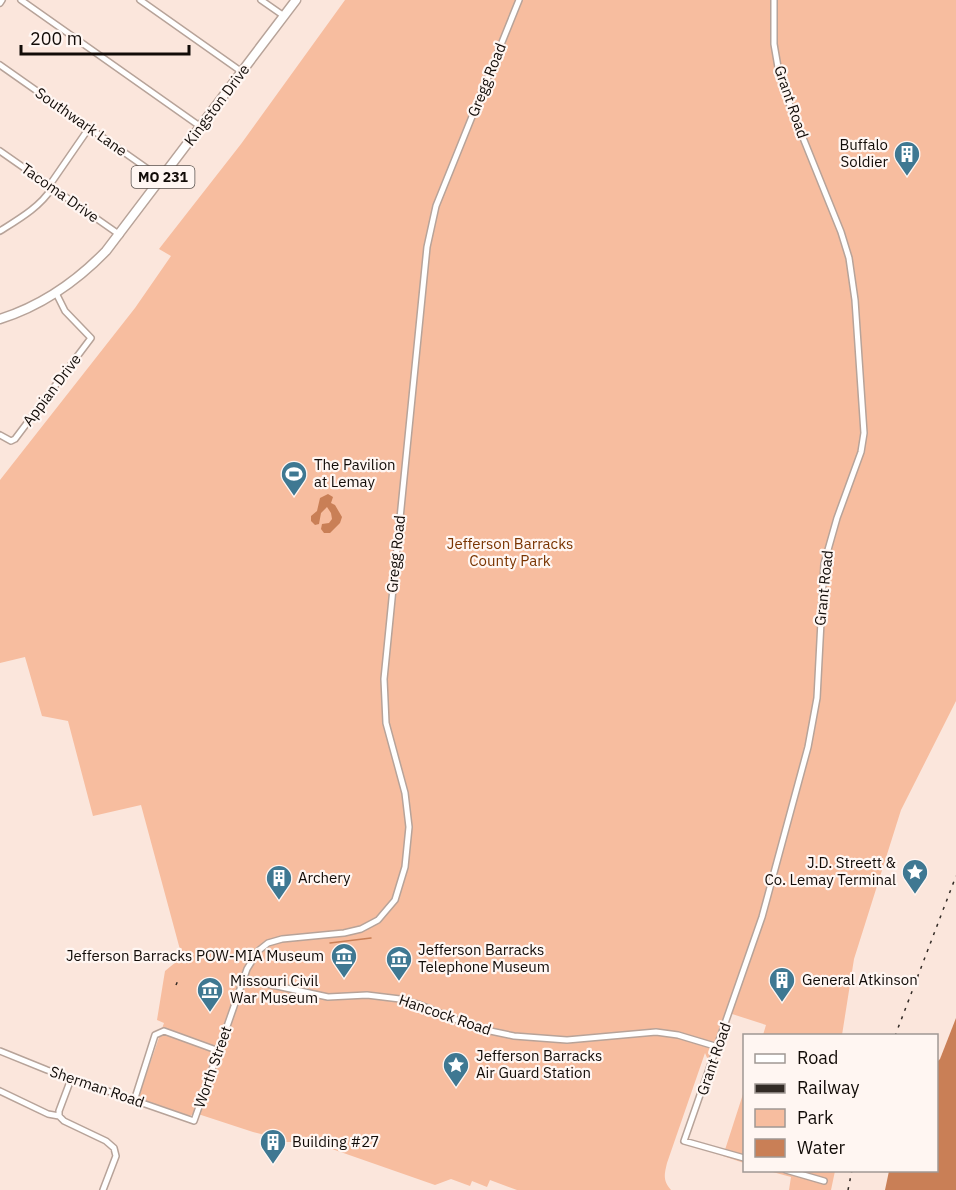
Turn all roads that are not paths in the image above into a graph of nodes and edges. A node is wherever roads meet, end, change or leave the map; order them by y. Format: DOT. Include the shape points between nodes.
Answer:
graph roads {
  1 [pos="21,0"];
  2 [pos="140,0"];
  3 [pos="261,0"];
  4 [pos="296,0"];
  5 [pos="519,0"];
  6 [pos="774,0"];
  7 [pos="284,16"];
  8 [pos="0,65"];
  9 [pos="242,72"];
  10 [pos="201,127"];
  11 [pos="89,128"];
  12 [pos="0,151"];
  13 [pos="162,179"];
  14 [pos="50,187"];
  15 [pos="0,231"];
  16 [pos="120,235"];
  17 [pos="56,293"];
  18 [pos="0,319"];
  19 [pos="0,435"];
  20 [pos="244,979"];
  21 [pos="718,1047"];
  22 [pos="0,1051"];
  23 [pos="219,1052"];
  24 [pos="71,1079"];
  25 [pos="0,1091"];
  26 [pos="134,1101"];
  27 [pos="59,1116"];
  28 [pos="194,1121"];
  29 [pos="743,1158"];
  30 [pos="793,1172"];
  31 [pos="824,1181"];
  32 [pos="103,1190"];
  1 -- 10 [label="street"];
  2 -- 9 [label="street"];
  3 -- 7 [label="street"];
  4 -- 7 [label="main road, Kingston Drive / MO 231"];
  5 -- 20 [label="street, Gregg Road" via="436,206 427,248 384,679 386,723 408,812 408,851 401,882 390,907 372,924 344,933 268,943 254,957"];
  6 -- 21 [label="street, Grant Road" via="778,73 849,258 864,441 826,553 817,698 808,747 771,888"];
  7 -- 9 [label="main road, Kingston Drive / MO 231"];
  8 -- 11 [label="street, Southwark Lane"];
  9 -- 10 [label="main road, Kingston Drive / MO 231"];
  10 -- 13 [label="main road, Kingston Drive / MO 231"];
  11 -- 13 [label="street, Southwark Lane"];
  11 -- 14 [label="street"];
  12 -- 14 [label="street, Tacoma Drive"];
  13 -- 16 [label="main road, Kingston Drive / MO 231"];
  14 -- 15 [label="street" via="48,195 28,213"];
  14 -- 16 [label="street, Tacoma Drive"];
  16 -- 17 [label="main road, Kingston Drive / MO 231" via="92,265"];
  17 -- 18 [label="main road, Kingston Drive / MO 231"];
  17 -- 19 [label="street, Appian Drive" via="65,312 91,338 15,439"];
  20 -- 21 [label="street, Hancock Road" via="328,997 391,997 464,1024 514,1036 567,1040 656,1032"];
  20 -- 23 [label="street, Worth Street"];
  21 -- 29 [label="street, Grant Road" via="684,1141"];
  22 -- 24 [label="street, Sherman Road"];
  23 -- 26 [label="street" via="164,1031 155,1035"];
  23 -- 28 [label="street, Worth Street"];
  24 -- 26 [label="street, Sherman Road"];
  24 -- 27 [label="street"];
  25 -- 27 [label="street"];
  26 -- 28 [label="street, Sherman Road"];
  27 -- 32 [label="street" via="114,1148 116,1156"];
  30 -- 31 [label="street"];
}
